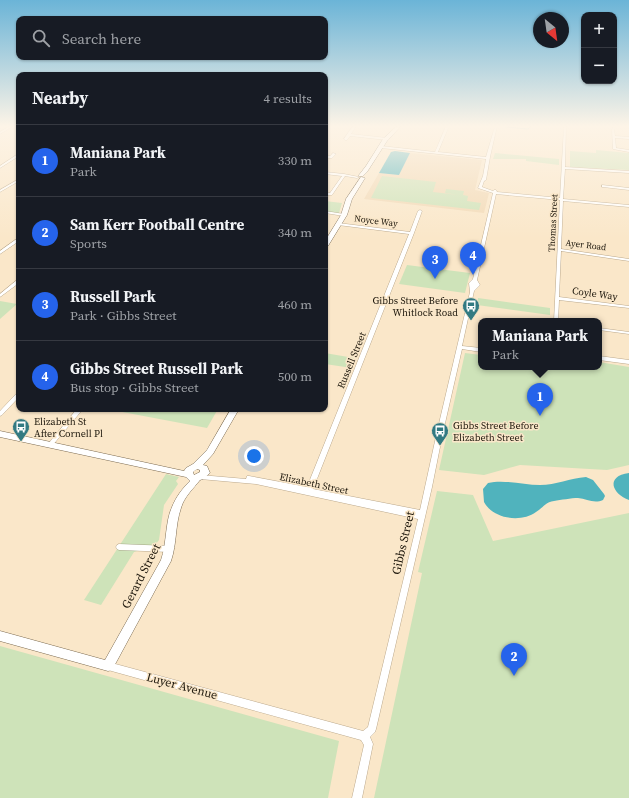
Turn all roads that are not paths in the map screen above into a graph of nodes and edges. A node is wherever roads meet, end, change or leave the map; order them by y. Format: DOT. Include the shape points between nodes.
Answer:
graph roads {
  1 [pos="370,163"];
  2 [pos="487,163"];
  3 [pos="564,163"];
  4 [pos="564,168"];
  5 [pos="629,172"];
  6 [pos="328,173"];
  7 [pos="344,175"];
  8 [pos="361,177"];
  9 [pos="16,182"];
  10 [pos="603,186"];
  11 [pos="629,189"];
  12 [pos="0,191"];
  13 [pos="494,192"];
  14 [pos="328,194"];
  15 [pos="562,198"];
  16 [pos="629,206"];
  17 [pos="420,211"];
  18 [pos="328,212"];
  19 [pos="344,215"];
  20 [pos="338,224"];
  21 [pos="412,233"];
  22 [pos="16,241"];
  23 [pos="328,241"];
  24 [pos="560,250"];
  25 [pos="0,253"];
  26 [pos="629,258"];
  27 [pos="16,283"];
  28 [pos="0,296"];
  29 [pos="558,298"];
  30 [pos="629,307"];
  31 [pos="556,318"];
  32 [pos="602,329"];
  33 [pos="629,333"];
  34 [pos="460,346"];
  35 [pos="478,349"];
  36 [pos="602,360"];
  37 [pos="629,364"];
  38 [pos="16,397"];
  39 [pos="78,412"];
  40 [pos="233,412"];
  41 [pos="0,414"];
  42 [pos="0,434"];
  43 [pos="50,445"];
  44 [pos="196,473"];
  45 [pos="309,491"];
  46 [pos="422,515"];
  47 [pos="119,547"];
  48 [pos="170,549"];
  49 [pos="0,636"];
  50 [pos="108,666"];
  51 [pos="364,736"];
  52 [pos="357,798"];
  1 -- 8 [label="street"];
  2 -- 13 [label="street" via="480,188"];
  3 -- 4 [label="street, Thomas Street"];
  4 -- 5 [label="street"];
  4 -- 15 [label="street, Thomas Street"];
  6 -- 7 [label="street"];
  7 -- 8 [label="street"];
  7 -- 14 [label="street" via="331,194"];
  8 -- 19 [label="street"];
  9 -- 12 [label="street"];
  10 -- 11 [label="street"];
  13 -- 15 [label="street"];
  13 -- 34 [label="street, Gibbs Street" via="475,280 478,285 473,290"];
  15 -- 16 [label="street"];
  15 -- 24 [label="street, Thomas Street"];
  17 -- 21 [label="street, Russell Street"];
  18 -- 19 [label="street"];
  19 -- 20 [label="street"];
  20 -- 21 [label="street, Noyce Way"];
  20 -- 23 [label="street"];
  21 -- 45 [label="street, Russell Street"];
  22 -- 25 [label="street"];
  24 -- 26 [label="street, Ayer Road"];
  24 -- 29 [label="street, Thomas Street"];
  27 -- 28 [label="street"];
  29 -- 30 [label="street, Coyle Way"];
  29 -- 31 [label="street, Thomas Street"];
  32 -- 33 [label="street"];
  34 -- 35 [label="street"];
  34 -- 46 [label="street, Gibbs Street"];
  36 -- 37 [label="street"];
  38 -- 41 [label="street"];
  39 -- 43 [label="street"];
  40 -- 44 [label="street, Gerard Street"];
  42 -- 43 [label="street, Elizabeth Street"];
  43 -- 44 [label="street, Elizabeth Street" via="171,471"];
  44 -- 45 [label="street, Elizabeth Street" via="257,479"];
  44 -- 48 [label="street, Gerard Street" via="179,501"];
  45 -- 46 [label="street, Elizabeth Street"];
  46 -- 51 [label="street, Gibbs Street" via="372,729"];
  47 -- 48 [label="street"];
  48 -- 50 [label="street, Gerard Street" via="166,561"];
  49 -- 50 [label="street, Luyer Avenue"];
  50 -- 51 [label="street, Luyer Avenue"];
  51 -- 52 [label="street" via="369,744"];
}
